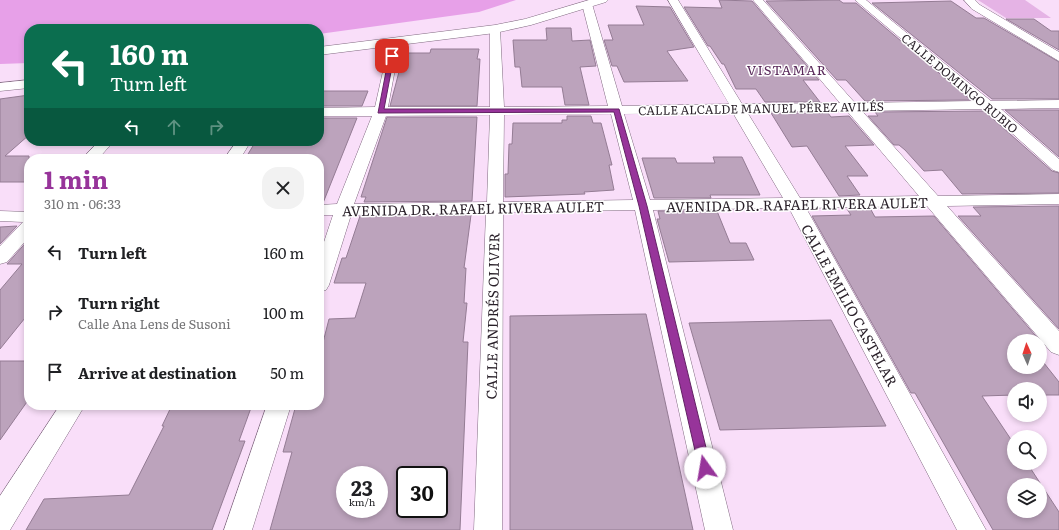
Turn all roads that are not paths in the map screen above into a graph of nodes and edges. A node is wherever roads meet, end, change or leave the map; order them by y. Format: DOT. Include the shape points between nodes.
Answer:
graph roads {
  1 [pos="673,0"];
  2 [pos="758,0"];
  3 [pos="860,0"];
  4 [pos="969,0"];
  5 [pos="594,2"];
  6 [pos="495,30"];
  7 [pos="394,42"];
  8 [pos="324,49"];
  9 [pos="1059,57"];
  10 [pos="24,85"];
  11 [pos="0,87"];
  12 [pos="1059,104"];
  13 [pos="988,105"];
  14 [pos="738,107"];
  15 [pos="852,107"];
  16 [pos="497,110"];
  17 [pos="617,110"];
  18 [pos="381,111"];
  19 [pos="324,112"];
  20 [pos="102,146"];
  21 [pos="95,154"];
  22 [pos="1059,167"];
  23 [pos="1059,199"];
  24 [pos="932,201"];
  25 [pos="795,204"];
  26 [pos="643,206"];
  27 [pos="495,208"];
  28 [pos="324,210"];
  29 [pos="344,210"];
  30 [pos="0,216"];
  31 [pos="24,216"];
  32 [pos="24,232"];
  33 [pos="0,258"];
  34 [pos="324,270"];
  35 [pos="1059,346"];
  36 [pos="70,410"];
  37 [pos="277,410"];
  38 [pos="0,521"];
  39 [pos="238,530"];
  40 [pos="488,530"];
  41 [pos="720,530"];
  42 [pos="972,530"];
  1 -- 14 [label="street, CALLE EMILIO CASTELAR"];
  2 -- 15 [label="street"];
  3 -- 13 [label="street, CALLE DOMINGO RUBIO"];
  4 -- 9 [label="street" via="976,7"];
  5 -- 6 [label="street"];
  5 -- 17 [label="street"];
  6 -- 7 [label="street"];
  6 -- 16 [label="street, CALLE ANDRÉS OLIVER"];
  7 -- 8 [label="street"];
  7 -- 18 [label="street"];
  10 -- 11 [label="street"];
  12 -- 13 [label="street, CALLE ALCALDE MANUEL PÉREZ AVILÉS"];
  13 -- 15 [label="street, CALLE ALCALDE MANUEL PÉREZ AVILÉS"];
  13 -- 22 [label="street, CALLE DOMINGO RUBIO"];
  14 -- 15 [label="street, CALLE ALCALDE MANUEL PÉREZ AVILÉS"];
  14 -- 17 [label="street, CALLE ALCALDE MANUEL PÉREZ AVILÉS"];
  14 -- 25 [label="street, CALLE EMILIO CASTELAR"];
  15 -- 24 [label="street"];
  16 -- 17 [label="street, CALLE ALCALDE MANUEL PÉREZ AVILÉS"];
  16 -- 18 [label="street, CALLE ALCALDE MANUEL PÉREZ AVILÉS"];
  16 -- 27 [label="street, CALLE ANDRÉS OLIVER"];
  17 -- 26 [label="street"];
  18 -- 19 [label="street, CALLE ALCALDE MANUEL PÉREZ AVILÉS"];
  18 -- 29 [label="street"];
  20 -- 21 [label="street"];
  23 -- 24 [label="street, AVENIDA DR. RAFAEL RIVERA AULET"];
  24 -- 25 [label="street, AVENIDA DR. RAFAEL RIVERA AULET"];
  24 -- 35 [label="street"];
  25 -- 26 [label="street, AVENIDA DR. RAFAEL RIVERA AULET"];
  25 -- 42 [label="street, CALLE EMILIO CASTELAR"];
  26 -- 27 [label="street, AVENIDA DR. RAFAEL RIVERA AULET"];
  26 -- 41 [label="street"];
  27 -- 29 [label="street, AVENIDA DR. RAFAEL RIVERA AULET"];
  27 -- 40 [label="street, CALLE ANDRÉS OLIVER"];
  28 -- 29 [label="street, AVENIDA DR. RAFAEL RIVERA AULET"];
  29 -- 34 [label="street"];
  30 -- 31 [label="street"];
  32 -- 33 [label="street"];
  36 -- 38 [label="street"];
  37 -- 39 [label="street"];
}
